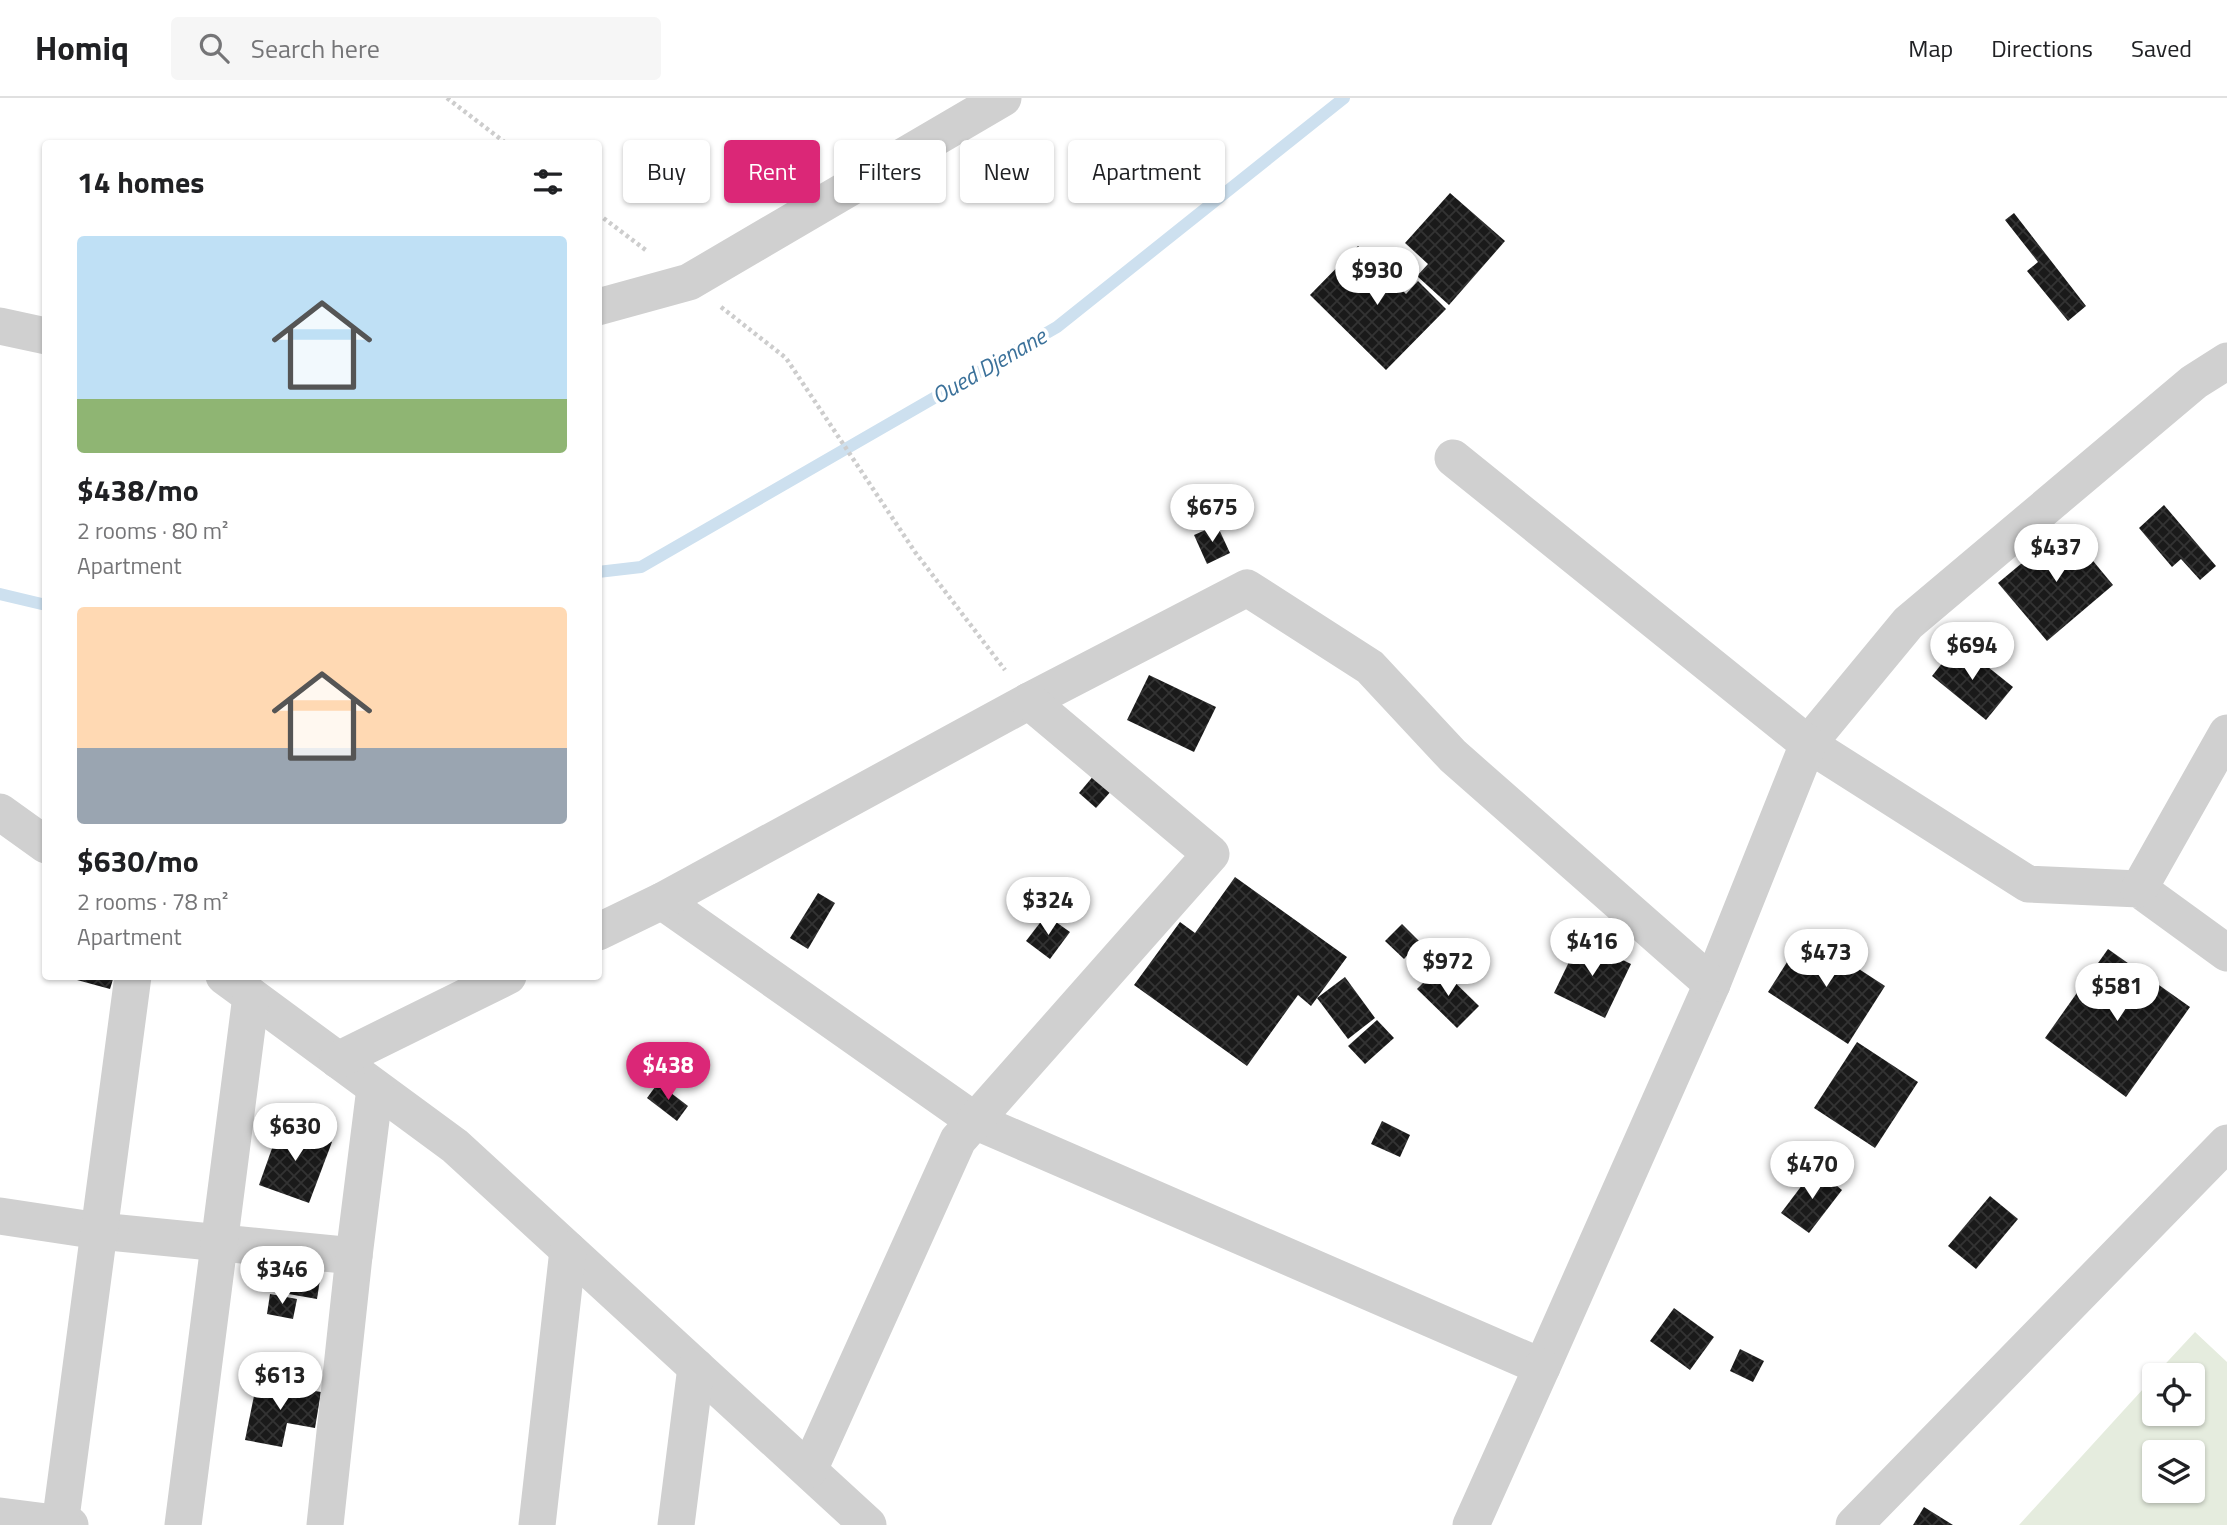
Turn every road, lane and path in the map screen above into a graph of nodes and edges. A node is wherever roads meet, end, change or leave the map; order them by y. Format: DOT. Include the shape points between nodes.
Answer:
graph roads {
  1 [pos="447,98"];
  2 [pos="1003,98"];
  3 [pos="502,140"];
  4 [pos="602,306"];
  5 [pos="0,326"];
  6 [pos="42,335"];
  7 [pos="786,358"];
  8 [pos="2227,360"];
  9 [pos="1453,458"];
  10 [pos="1029,701"];
  11 [pos="2227,733"];
  12 [pos="1808,744"];
  13 [pos="0,812"];
  14 [pos="42,842"];
  15 [pos="2139,889"];
  16 [pos="662,901"];
  17 [pos="602,930"];
  18 [pos="2227,953"];
  19 [pos="132,980"];
  20 [pos="500,980"];
  21 [pos="1712,984"];
  22 [pos="238,986"];
  23 [pos="338,1060"];
  24 [pos="375,1088"];
  25 [pos="975,1121"];
  26 [pos="2227,1143"];
  27 [pos="0,1216"];
  28 [pos="99,1231"];
  29 [pos="218,1242"];
  30 [pos="568,1250"];
  31 [pos="354,1256"];
  32 [pos="696,1367"];
  33 [pos="1542,1367"];
  34 [pos="809,1470"];
  35 [pos="0,1516"];
  36 [pos="64,1525"];
  37 [pos="183,1525"];
  38 [pos="325,1525"];
  39 [pos="537,1525"];
  40 [pos="676,1525"];
  41 [pos="868,1525"];
  42 [pos="1471,1525"];
  43 [pos="1854,1525"];
  1 -- 3 [label="path"];
  2 -- 4 [label="street" via="688,282"];
  5 -- 6 [label="street"];
  7 -- 10 [label="path" via="915,552"];
  8 -- 12 [label="street" via="1908,623"];
  9 -- 12 [label="street"];
  10 -- 16 [label="street"];
  10 -- 21 [label="street" via="1247,588 1370,667 1453,755"];
  10 -- 25 [label="street" via="1211,853"];
  11 -- 15 [label="street"];
  12 -- 15 [label="street" via="2028,884"];
  12 -- 21 [label="street"];
  13 -- 14 [label="street"];
  15 -- 18 [label="street"];
  16 -- 17 [label="street"];
  16 -- 25 [label="street"];
  19 -- 28 [label="street"];
  20 -- 23 [label="street"];
  21 -- 33 [label="street"];
  22 -- 23 [label="street"];
  22 -- 29 [label="street"];
  23 -- 24 [label="street"];
  24 -- 30 [label="street" via="454,1146"];
  24 -- 31 [label="street"];
  25 -- 33 [label="street"];
  25 -- 34 [label="street" via="958,1140"];
  26 -- 43 [label="street"];
  27 -- 28 [label="street"];
  28 -- 29 [label="street"];
  28 -- 36 [label="street"];
  29 -- 31 [label="street"];
  29 -- 37 [label="street"];
  30 -- 32 [label="street"];
  30 -- 39 [label="street"];
  31 -- 38 [label="street"];
  32 -- 34 [label="street"];
  32 -- 40 [label="street"];
  33 -- 42 [label="street"];
  34 -- 41 [label="street"];
  35 -- 36 [label="street"];
}
